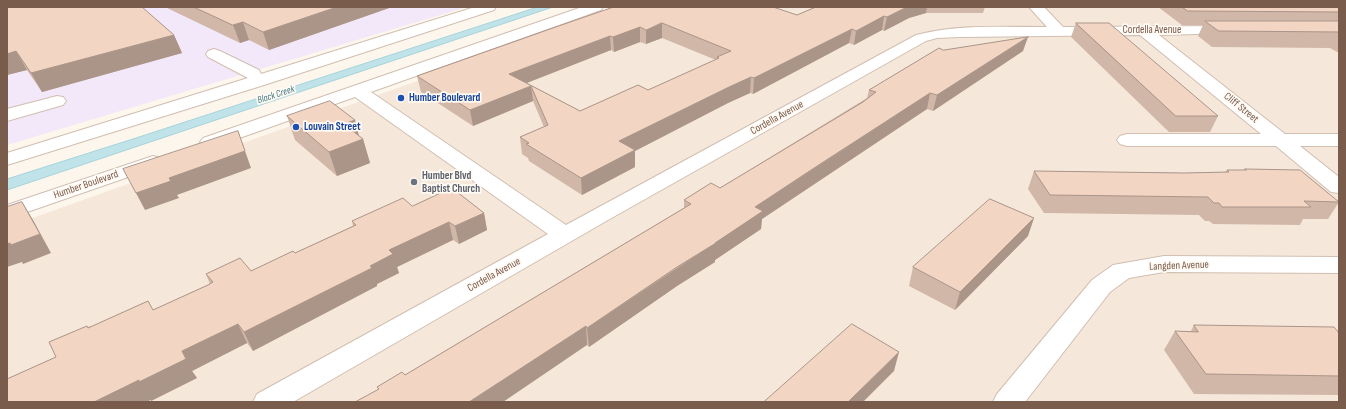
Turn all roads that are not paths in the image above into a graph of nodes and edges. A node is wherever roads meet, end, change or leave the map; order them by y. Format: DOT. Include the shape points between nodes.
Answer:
graph roads {
  1 [pos="447,7"];
  2 [pos="488,7"];
  3 [pos="596,7"];
  4 [pos="1036,7"];
  5 [pos="463,15"];
  6 [pos="1059,30"];
  7 [pos="1143,30"];
  8 [pos="1246,30"];
  9 [pos="214,54"];
  10 [pos="258,81"];
  11 [pos="358,91"];
  12 [pos="57,101"];
  13 [pos="7,115"];
  14 [pos="1127,140"];
  15 [pos="1280,140"];
  16 [pos="1339,140"];
  17 [pos="194,148"];
  18 [pos="172,155"];
  19 [pos="7,159"];
  20 [pos="1339,187"];
  21 [pos="7,212"];
  22 [pos="565,235"];
  23 [pos="1334,270"];
  24 [pos="268,402"];
  25 [pos="1008,402"];
  1 -- 5 [label="street"];
  2 -- 5 [label="street"];
  3 -- 11 [label="street"];
  4 -- 6 [label="street"];
  5 -- 10 [label="street"];
  6 -- 7 [label="street, Cordella Avenue"];
  6 -- 22 [label="street, Cordella Avenue" via="960,32 921,38"];
  7 -- 8 [label="street, Cordella Avenue"];
  7 -- 15 [label="street, Cliff Street"];
  9 -- 10 [label="street" via="253,74"];
  10 -- 19 [label="street"];
  11 -- 17 [label="street"];
  11 -- 22 [label="street"];
  12 -- 13 [label="street"];
  14 -- 15 [label="street"];
  15 -- 16 [label="street"];
  15 -- 20 [label="street, Cliff Street"];
  18 -- 21 [label="street, Humber Boulevard"];
  22 -- 24 [label="street, Cordella Avenue"];
  23 -- 25 [label="street, Langden Avenue" via="1164,264 1122,271 1101,286"];
}
